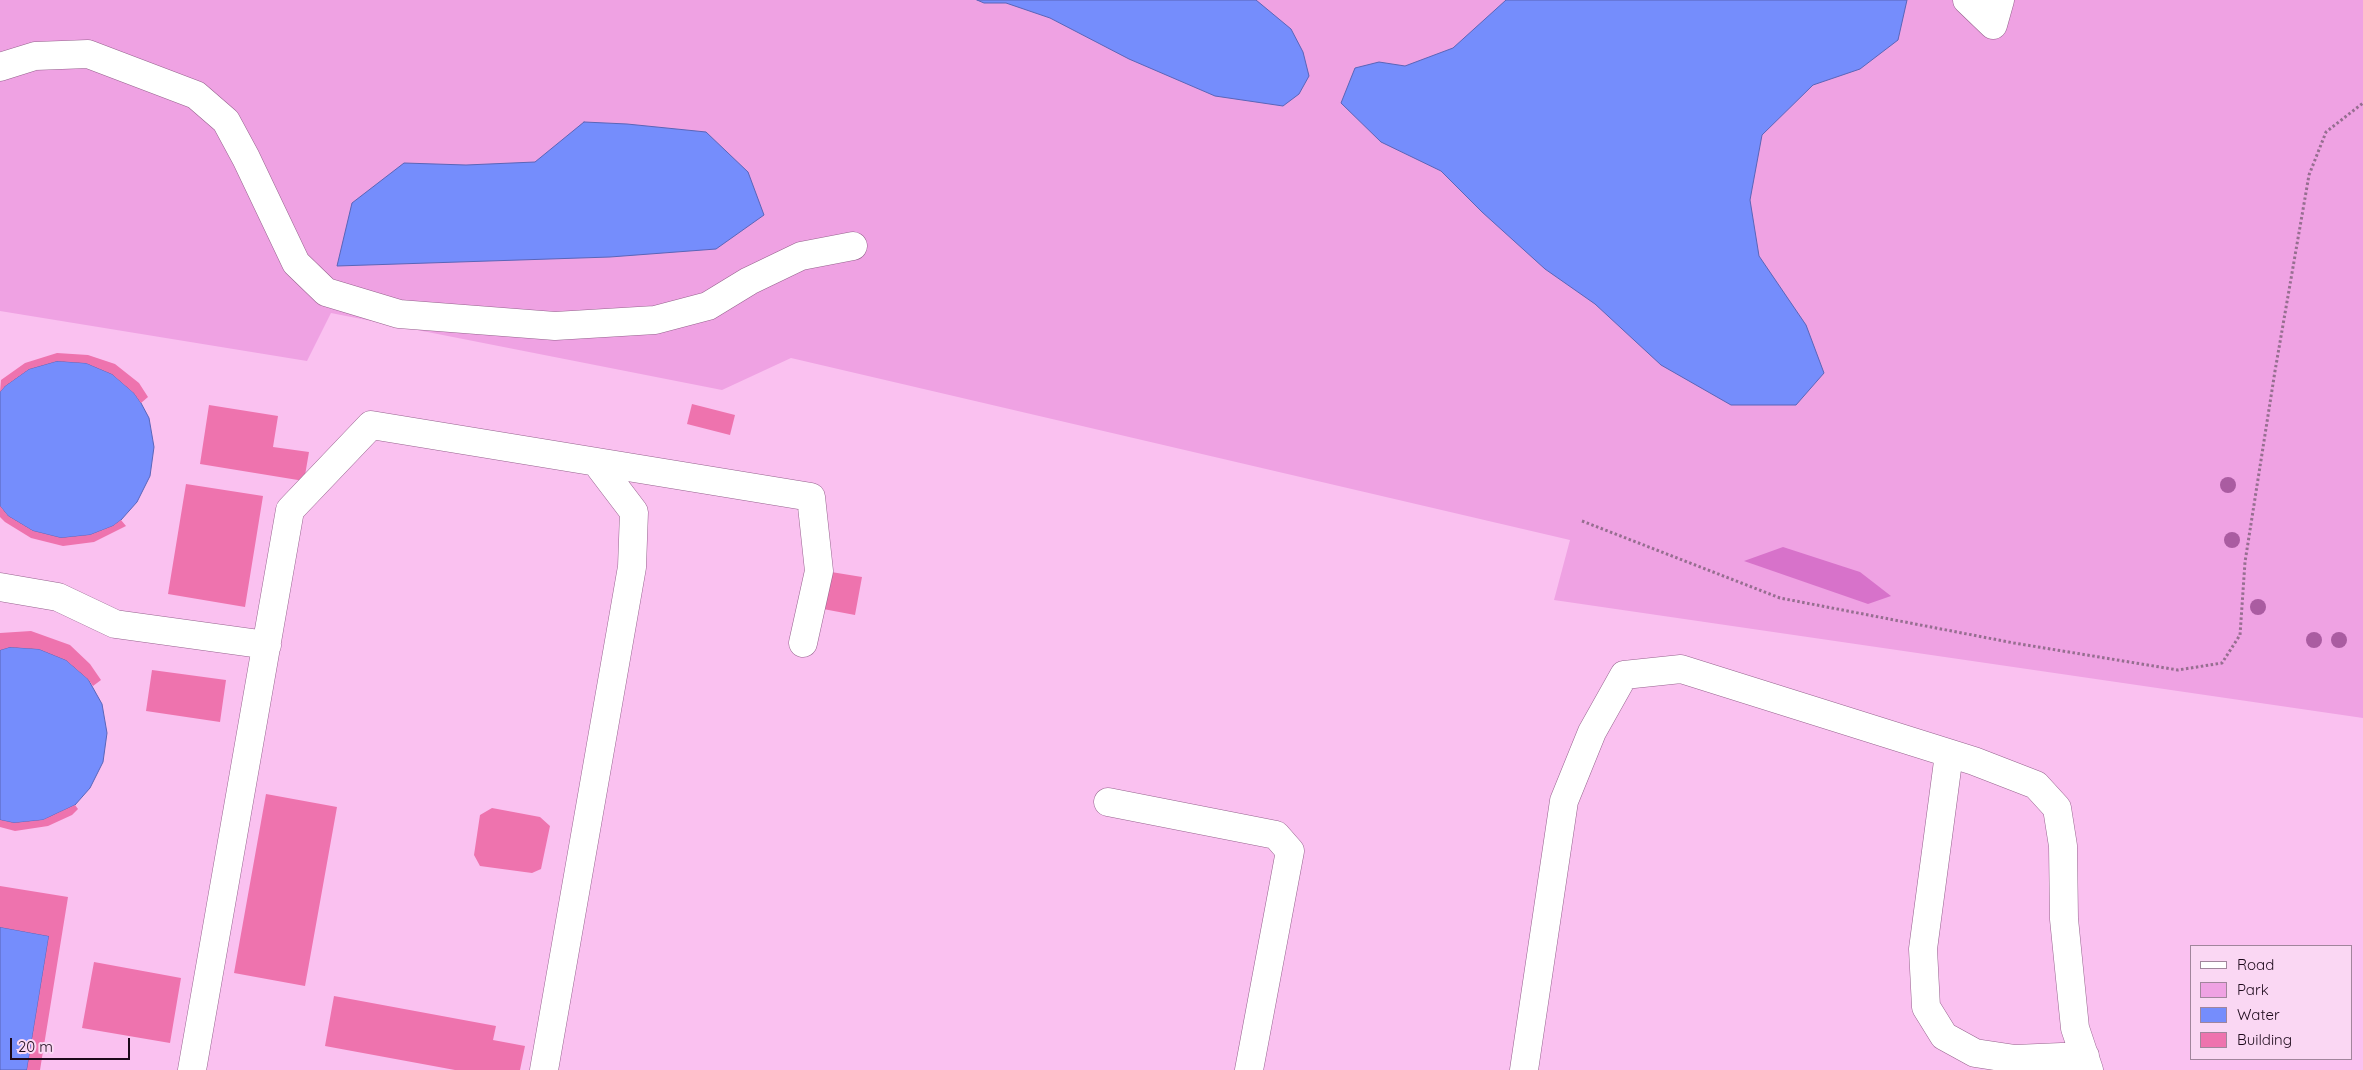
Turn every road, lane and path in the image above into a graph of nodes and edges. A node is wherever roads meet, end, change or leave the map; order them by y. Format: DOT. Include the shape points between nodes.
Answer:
graph roads {
  1 [pos="1967,0"];
  2 [pos="2000,0"];
  3 [pos="0,67"];
  4 [pos="2363,103"];
  5 [pos="853,246"];
  6 [pos="596,462"];
  7 [pos="1582,521"];
  8 [pos="0,587"];
  9 [pos="803,643"];
  10 [pos="267,645"];
  11 [pos="1949,754"];
  12 [pos="1108,802"];
  13 [pos="2087,1063"];
  14 [pos="192,1070"];
  15 [pos="544,1070"];
  16 [pos="1249,1070"];
  17 [pos="1524,1070"];
  1 -- 2 [label="lane" via="1993,25"];
  3 -- 5 [label="lane" via="35,56 88,54 196,95 226,121 296,263 326,292 399,314 555,326 655,320 708,306 801,256"];
  4 -- 7 [label="path" via="2326,132 2309,175 2274,371 2245,562 2240,634 2222,663 2178,670 2014,643 1780,598"];
  6 -- 9 [label="lane" via="811,497 819,571"];
  6 -- 10 [label="lane" via="371,425 290,510"];
  6 -- 15 [label="lane" via="634,512 632,567"];
  8 -- 10 [label="lane" via="58,597 115,624"];
  10 -- 14 [label="lane"];
  11 -- 13 [label="lane" via="2036,785 2057,808 2064,846 2064,920 2075,1028"];
  11 -- 13 [label="lane" via="1923,949 1926,1008 1944,1036 1975,1053"];
  11 -- 17 [label="lane" via="1681,669 1624,675 1592,732 1564,801"];
  12 -- 16 [label="lane" via="1276,835 1290,851"];
}
